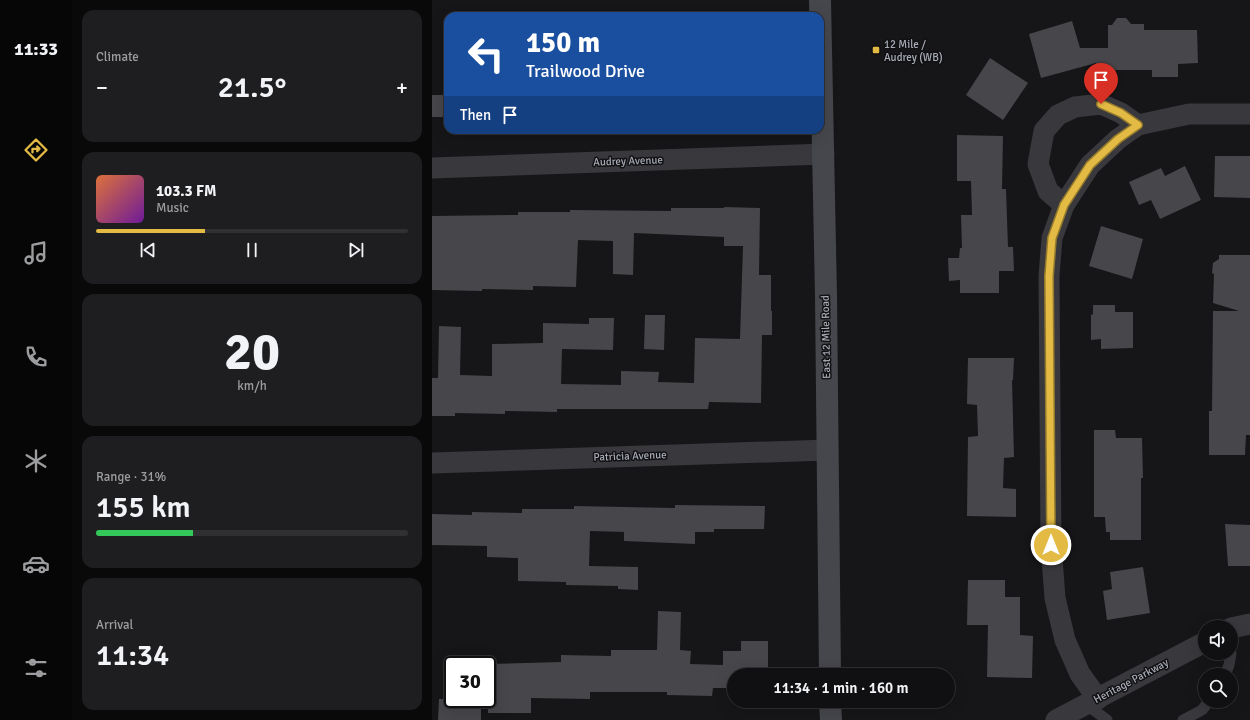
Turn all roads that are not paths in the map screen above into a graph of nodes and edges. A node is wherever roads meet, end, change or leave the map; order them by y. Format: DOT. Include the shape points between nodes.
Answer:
graph roads {
  1 [pos="820,0"];
  2 [pos="820,12"];
  3 [pos="1250,114"];
  4 [pos="1138,125"];
  5 [pos="823,134"];
  6 [pos="824,154"];
  7 [pos="432,168"];
  8 [pos="1064,205"];
  9 [pos="828,450"];
  10 [pos="432,463"];
  11 [pos="1198,646"];
  12 [pos="830,668"];
  13 [pos="1092,702"];
  14 [pos="830,708"];
  15 [pos="1204,708"];
  16 [pos="831,720"];
  17 [pos="1056,720"];
  18 [pos="1107,720"];
  19 [pos="1183,720"];
  1 -- 2 [label="main road, East 12 Mile Road"];
  3 -- 4 [label="street" via="1189,114"];
  4 -- 8 [label="street" via="1118,139 1090,165"];
  4 -- 8 [label="street" via="1121,113 1101,104 1075,107 1058,115 1044,131 1038,164 1048,191"];
  5 -- 6 [label="main road, East 12 Mile Road"];
  6 -- 7 [label="street, Audrey Avenue"];
  6 -- 9 [label="main road, East 12 Mile Road"];
  8 -- 13 [label="street" via="1052,238 1049,276 1051,545 1055,598 1065,640"];
  9 -- 10 [label="street, Patricia Avenue"];
  9 -- 12 [label="main road, East 12 Mile Road"];
  11 -- 13 [label="street, Heritage Parkway"];
  13 -- 17 [label="street, Heritage Parkway"];
  13 -- 18 [label="lane"];
  14 -- 16 [label="main road"];
  15 -- 19 [label="lane"];
}
